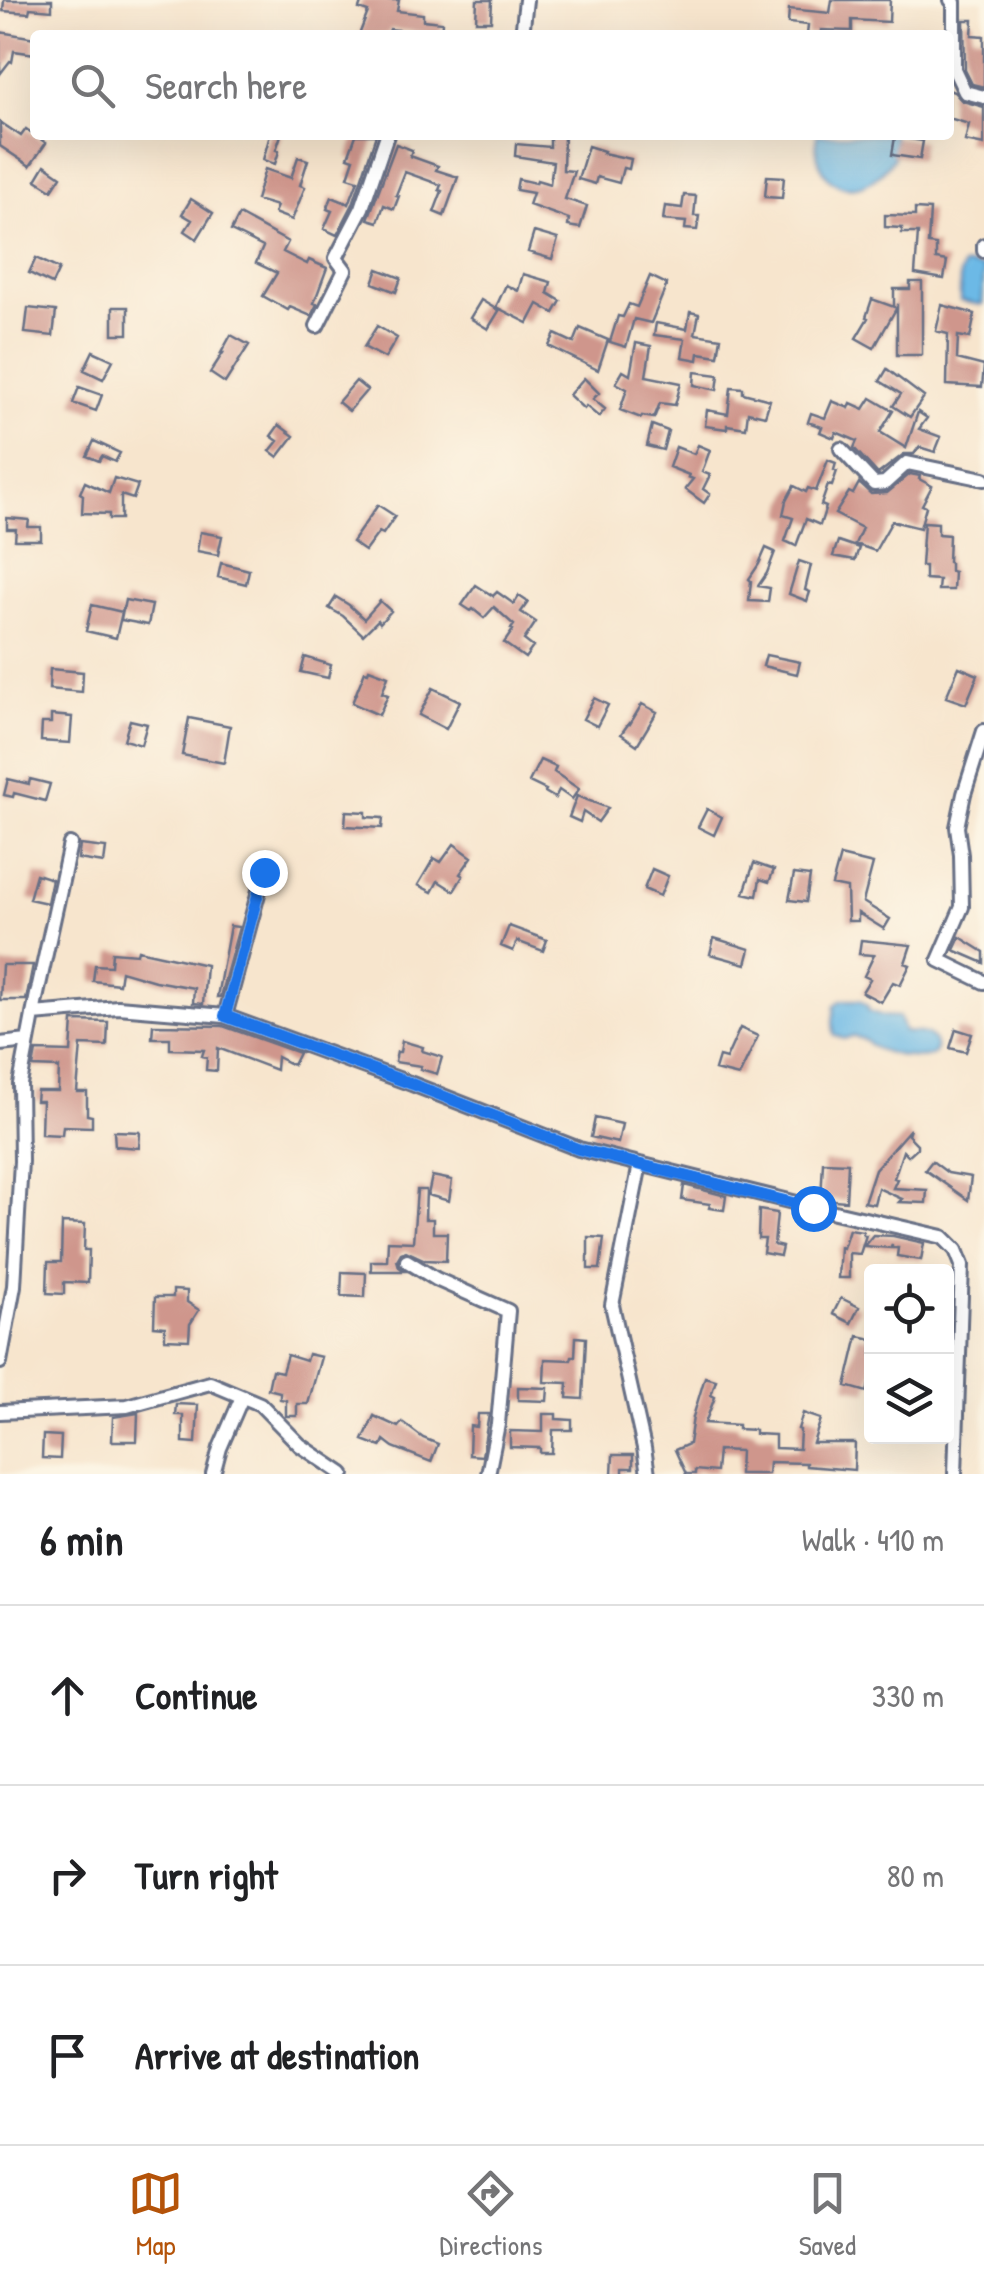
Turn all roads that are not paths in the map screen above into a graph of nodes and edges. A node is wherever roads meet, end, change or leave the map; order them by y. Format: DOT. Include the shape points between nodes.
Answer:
graph roads {
  1 [pos="526,0"];
  2 [pos="951,0"];
  3 [pos="523,30"];
  4 [pos="984,97"];
  5 [pos="385,140"];
  6 [pos="318,326"];
  7 [pos="841,449"];
  8 [pos="984,479"];
  9 [pos="984,731"];
  10 [pos="70,844"];
  11 [pos="264,872"];
  12 [pos="984,982"];
  13 [pos="33,1014"];
  14 [pos="225,1016"];
  15 [pos="28,1041"];
  16 [pos="0,1044"];
  17 [pos="640,1164"];
  18 [pos="407,1260"];
  19 [pos="0,1362"];
  20 [pos="242,1396"];
  21 [pos="0,1412"];
  22 [pos="213,1474"];
  23 [pos="344,1474"];
  24 [pos="488,1474"];
  25 [pos="648,1474"];
  26 [pos="955,1474"];
  1 -- 3 [label="street"];
  2 -- 4 [label="street" via="954,69 965,92"];
  5 -- 6 [label="street" via="336,258 345,270"];
  7 -- 8 [label="street" via="874,484 885,483 907,463"];
  9 -- 12 [label="street" via="957,826 962,906 938,960"];
  10 -- 13 [label="street"];
  11 -- 14 [label="street"];
  13 -- 14 [label="street" via="118,1008"];
  13 -- 15 [label="street"];
  14 -- 17 [label="street" via="578,1149"];
  15 -- 16 [label="street"];
  15 -- 19 [label="street" via="20,1084 14,1286"];
  17 -- 25 [label="street" via="612,1305"];
  17 -- 26 [label="street" via="943,1237 962,1265"];
  18 -- 24 [label="street" via="508,1311"];
  20 -- 21 [label="street" via="210,1384 127,1406"];
  20 -- 22 [label="street"];
  20 -- 23 [label="street"];
}
